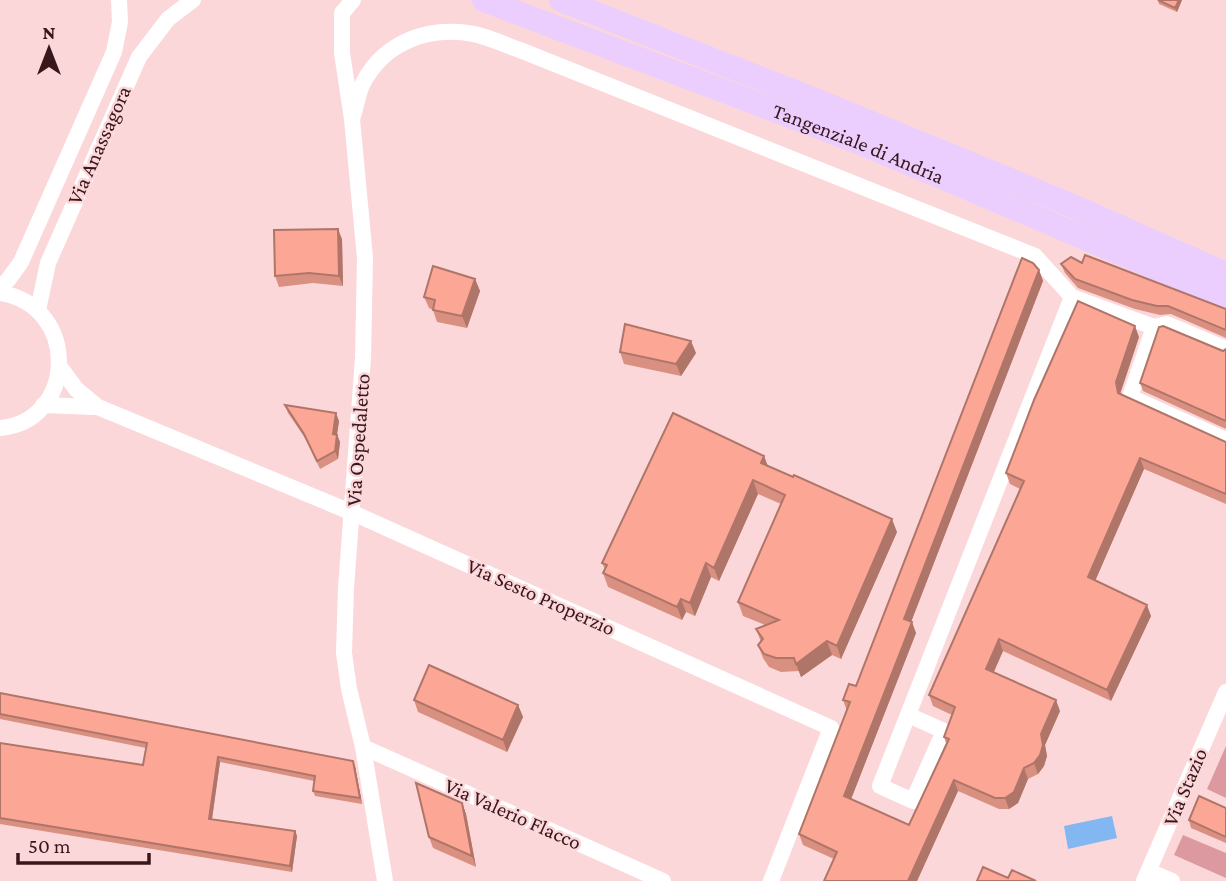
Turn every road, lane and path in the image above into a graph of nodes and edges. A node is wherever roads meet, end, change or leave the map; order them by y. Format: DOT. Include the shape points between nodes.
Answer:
graph roads {
  1 [pos="119,0"];
  2 [pos="193,0"];
  3 [pos="353,0"];
  4 [pos="484,0"];
  5 [pos="561,0"];
  6 [pos="352,119"];
  7 [pos="1226,274"];
  8 [pos="0,287"];
  9 [pos="0,293"];
  10 [pos="1072,297"];
  11 [pos="1226,298"];
  12 [pos="37,310"];
  13 [pos="1154,327"];
  14 [pos="1226,349"];
  15 [pos="60,367"];
  16 [pos="44,405"];
  17 [pos="97,407"];
  18 [pos="2,428"];
  19 [pos="1226,440"];
  20 [pos="353,513"];
  21 [pos="1226,692"];
  22 [pos="908,715"];
  23 [pos="363,747"];
  24 [pos="1147,876"];
  25 [pos="385,881"];
  26 [pos="663,881"];
  27 [pos="771,881"];
  28 [pos="1172,881"];
  1 -- 8 [label="street, Via Anassagora" via="114,52 21,262"];
  2 -- 12 [label="street, Via Anassagora" via="167,19 138,57 63,225"];
  3 -- 6 [label="street, Via Ospedaletto" via="342,13 342,53"];
  4 -- 11 [label="main road, Tangenziale di Andria" via="861,143"];
  5 -- 7 [label="main road, Tangenziale di Andria" via="1066,203"];
  6 -- 10 [label="street" via="362,84 377,62 400,42 434,32 474,34 1035,256"];
  6 -- 20 [label="street, Via Ospedaletto" via="365,258"];
  9 -- 12 [label="street" via="24,300"];
  10 -- 13 [label="street"];
  10 -- 22 [label="street"];
  12 -- 15 [label="street" via="51,326"];
  13 -- 14 [label="street" via="1167,324"];
  13 -- 19 [label="street" via="1130,397"];
  15 -- 16 [label="street"];
  15 -- 17 [label="street, Via Sesto Properzio"];
  16 -- 17 [label="street, Via Sesto Properzio"];
  16 -- 18 [label="street" via="27,419"];
  17 -- 20 [label="street, Via Sesto Properzio"];
  20 -- 23 [label="street, Via Ospedaletto" via="344,653"];
  20 -- 27 [label="street, Via Sesto Properzio" via="831,727"];
  21 -- 24 [label="street, Via Stazio"];
  22 -- 22 [label="street" via="880,786 913,801 944,731"];
  23 -- 25 [label="street, Via Ospedaletto"];
  23 -- 26 [label="street, Via Valerio Flacco"];
  24 -- 28 [label="street"];
}
